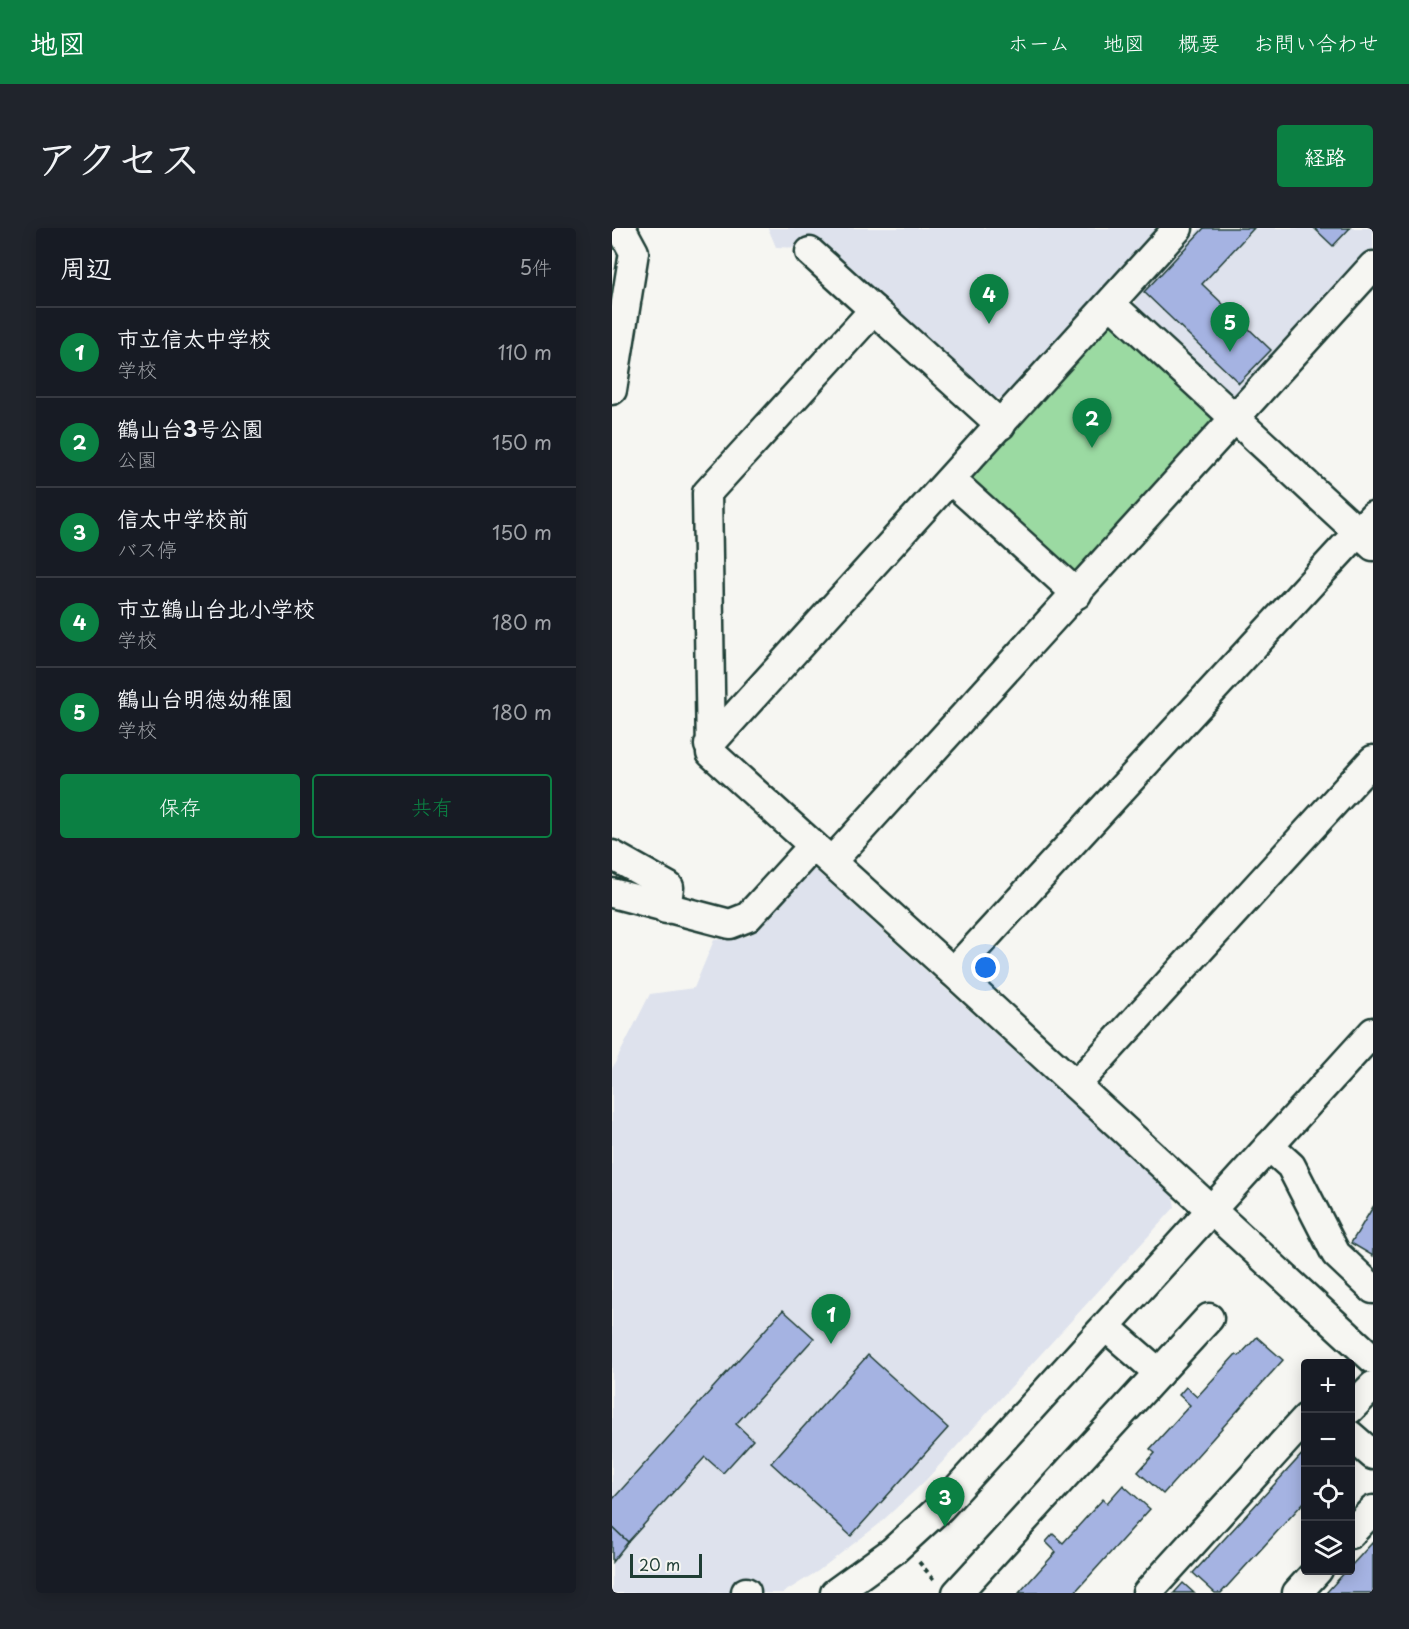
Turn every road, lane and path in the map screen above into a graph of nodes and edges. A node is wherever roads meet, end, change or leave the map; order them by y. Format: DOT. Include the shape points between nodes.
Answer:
graph roads {
  1 [pos="621,228"];
  2 [pos="1178,228"];
  3 [pos="810,252"];
  4 [pos="1373,266"];
  5 [pos="1111,304"];
  6 [pos="874,310"];
  7 [pos="612,390"];
  8 [pos="1234,418"];
  9 [pos="1001,425"];
  10 [pos="951,480"];
  11 [pos="1368,531"];
  12 [pos="1077,594"];
  13 [pos="709,745"];
  14 [pos="1373,760"];
  15 [pos="822,854"];
  16 [pos="612,855"];
  17 [pos="612,893"];
  18 [pos="666,909"];
  19 [pos="953,972"];
  20 [pos="1373,1032"];
  21 [pos="1076,1085"];
  22 [pos="1269,1146"];
  23 [pos="1211,1211"];
  24 [pos="1373,1289"];
  25 [pos="1209,1318"];
  26 [pos="1106,1327"];
  27 [pos="1373,1359"];
  28 [pos="1159,1373"];
  29 [pos="1373,1386"];
  30 [pos="1355,1404"];
  31 [pos="1301,1422"];
  32 [pos="1355,1439"];
  33 [pos="1373,1455"];
  34 [pos="1373,1510"];
  35 [pos="1355,1529"];
  36 [pos="919,1562"];
  37 [pos="1313,1575"];
  38 [pos="947,1588"];
  39 [pos="835,1593"];
  40 [pos="1147,1593"];
  41 [pos="1297,1593"];
  1 -- 7 [label="street" via="634,252"];
  2 -- 5 [label="street"];
  3 -- 6 [label="street"];
  4 -- 8 [label="street"];
  5 -- 8 [label="street"];
  5 -- 9 [label="street"];
  6 -- 9 [label="street"];
  6 -- 13 [label="street" via="707,493"];
  8 -- 11 [label="street"];
  8 -- 12 [label="street"];
  9 -- 10 [label="street"];
  10 -- 12 [label="street"];
  10 -- 13 [label="street"];
  11 -- 19 [label="street"];
  12 -- 15 [label="street"];
  13 -- 15 [label="street" via="711,753"];
  14 -- 21 [label="street"];
  15 -- 18 [label="street" via="748,917 730,924"];
  15 -- 19 [label="street"];
  16 -- 18 [label="street" via="669,887"];
  17 -- 18 [label="street"];
  19 -- 21 [label="street"];
  20 -- 22 [label="street"];
  21 -- 23 [label="street"];
  22 -- 23 [label="street"];
  22 -- 24 [label="street" via="1292,1166 1336,1254"];
  23 -- 26 [label="street"];
  23 -- 27 [label="street"];
  25 -- 28 [label="street"];
  26 -- 28 [label="street"];
  26 -- 39 [label="street" via="941,1507 894,1551"];
  28 -- 38 [label="street"];
  29 -- 30 [label="street"];
  31 -- 40 [label="street"];
  32 -- 33 [label="street"];
  34 -- 35 [label="street"];
  36 -- 38 [label="path"];
  37 -- 41 [label="street"];
}
